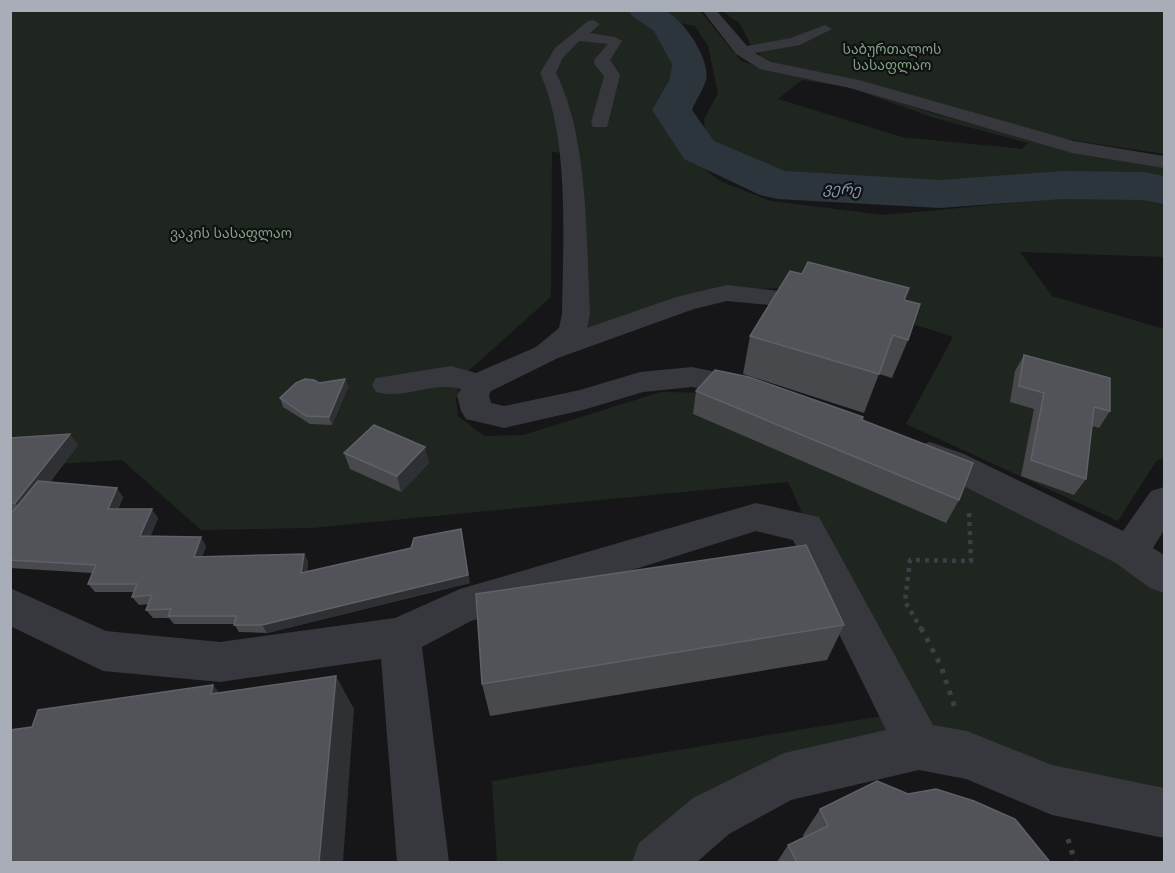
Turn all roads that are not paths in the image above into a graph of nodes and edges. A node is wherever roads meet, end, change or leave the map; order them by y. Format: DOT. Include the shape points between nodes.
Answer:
graph roads {
  1 [pos="708,10"];
  2 [pos="825,29"];
  3 [pos="741,51"];
  4 [pos="600,123"];
  5 [pos="1164,162"];
  6 [pos="771,297"];
  7 [pos="546,353"];
  8 [pos="479,384"];
  9 [pos="387,385"];
  10 [pos="782,399"];
  11 [pos="900,442"];
  12 [pos="1164,501"];
  13 [pos="1130,552"];
  14 [pos="1164,576"];
  15 [pos="10,606"];
  16 [pos="400,637"];
  17 [pos="919,746"];
  18 [pos="1164,813"];
  19 [pos="423,862"];
  20 [pos="658,862"];
  1 -- 3 [label="street"];
  2 -- 3 [label="street" via="795,42"];
  3 -- 5 [label="street" via="766,66 853,84 1072,147"];
  4 -- 7 [label="street" via="612,75 602,60 615,41 584,31 552,60 548,73 566,124 574,217 576,314 572,331"];
  6 -- 7 [label="street" via="727,293 685,303"];
  7 -- 8 [label="street"];
  8 -- 9 [label="street" via="452,376"];
  8 -- 10 [label="street" via="473,395 477,411 504,417 583,400 640,382 692,377 750,388"];
  11 -- 13 [label="street" via="952,463"];
  12 -- 13 [label="street"];
  13 -- 14 [label="street"];
  15 -- 16 [label="street" via="103,651 220,662"];
  16 -- 17 [label="street" via="460,607 756,517 766,519 806,528"];
  16 -- 19 [label="street"];
  17 -- 18 [label="street" via="967,755 1052,790"];
  17 -- 20 [label="street" via="784,777 711,816"];
}
